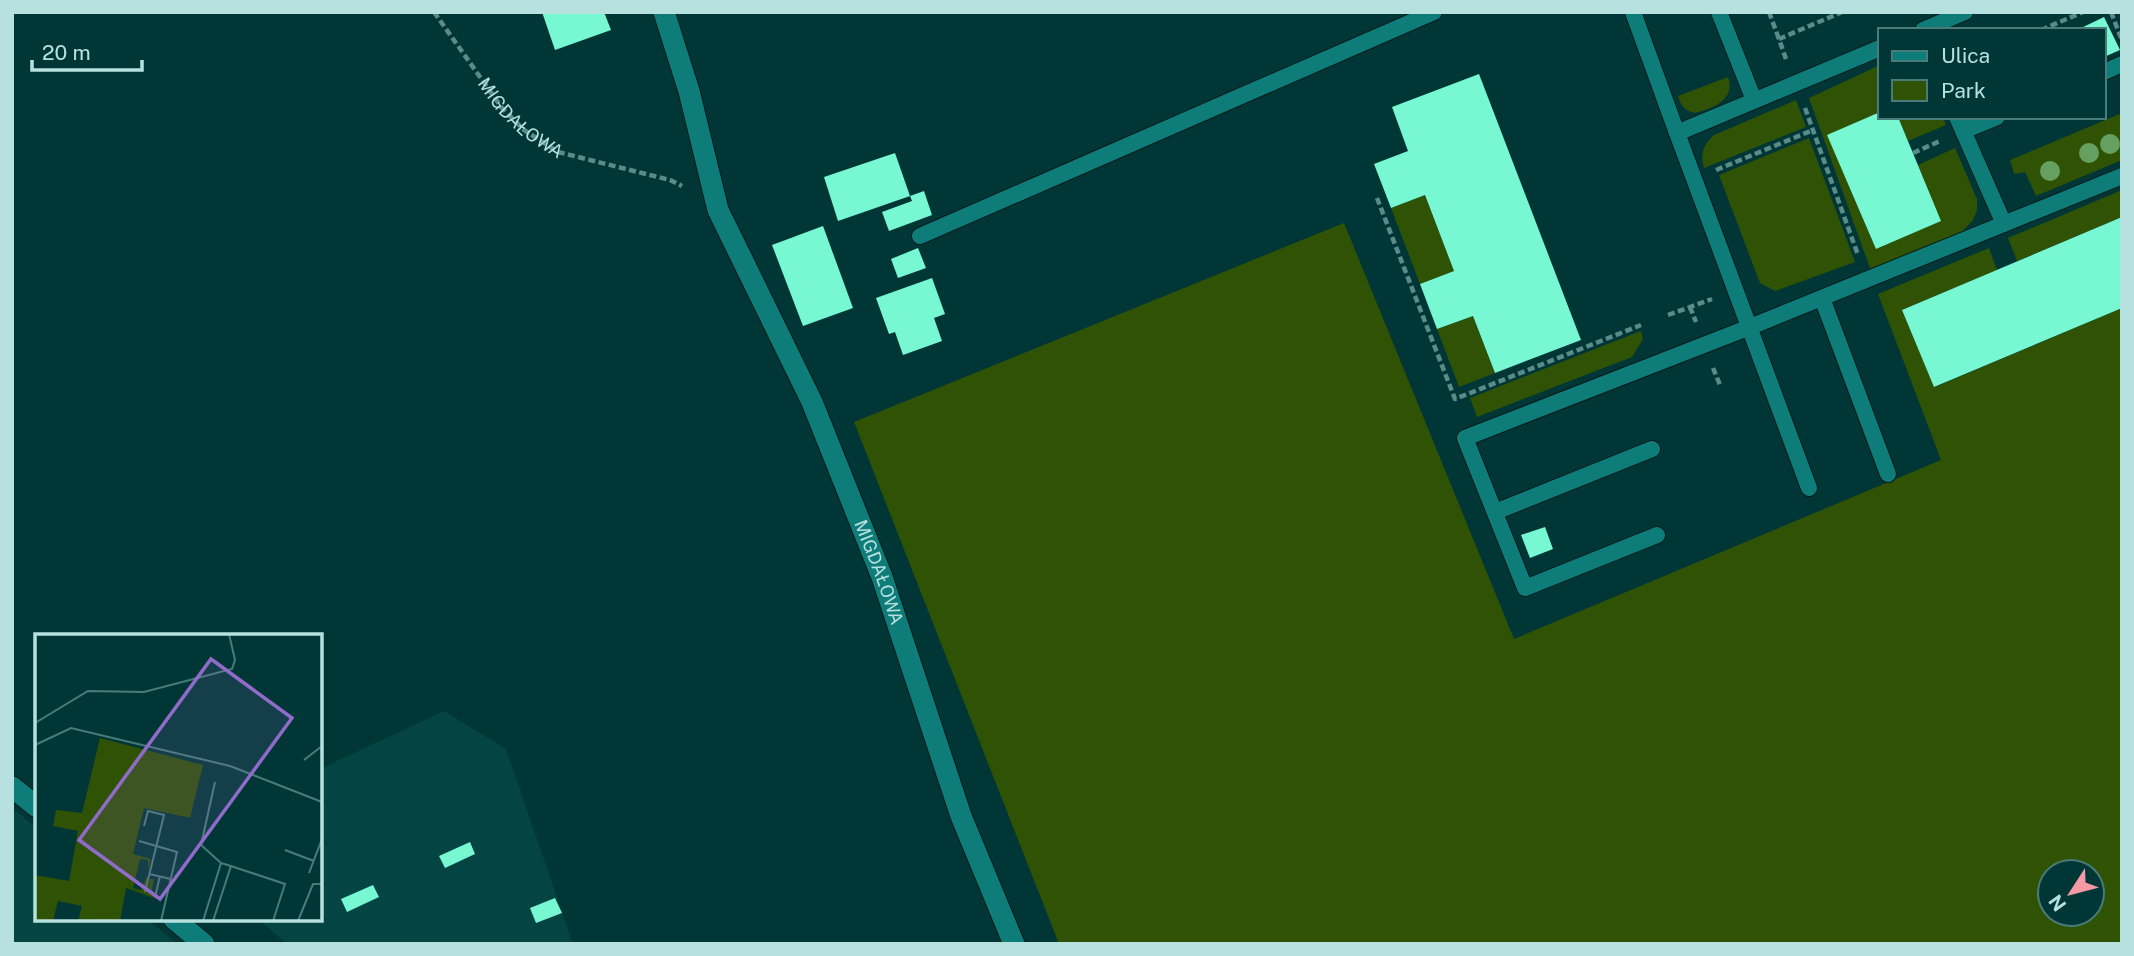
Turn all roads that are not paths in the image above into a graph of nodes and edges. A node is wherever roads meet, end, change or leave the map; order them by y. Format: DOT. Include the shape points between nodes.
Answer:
graph roads {
  1 [pos="664,12"];
  2 [pos="1434,12"];
  3 [pos="1633,12"];
  4 [pos="1719,12"];
  5 [pos="1965,12"];
  6 [pos="1928,28"];
  7 [pos="1878,49"];
  8 [pos="2122,64"];
  9 [pos="2106,71"];
  10 [pos="1754,100"];
  11 [pos="1986,119"];
  12 [pos="1960,124"];
  13 [pos="1677,133"];
  14 [pos="2122,176"];
  15 [pos="2004,224"];
  16 [pos="920,236"];
  17 [pos="1822,298"];
  18 [pos="1750,327"];
  19 [pos="1652,449"];
  20 [pos="1888,474"];
  21 [pos="1809,488"];
  22 [pos="1495,512"];
  23 [pos="1657,536"];
  24 [pos="12,787"];
  25 [pos="35,805"];
  26 [pos="176,921"];
  27 [pos="204,944"];
  28 [pos="1014,944"];
  1 -- 28 [label="street, MIGDAŁOWA" via="718,210 817,415 882,577 961,816"];
  2 -- 16 [label="lane"];
  3 -- 13 [label="lane"];
  4 -- 10 [label="lane"];
  5 -- 6 [label="lane"];
  7 -- 10 [label="lane"];
  8 -- 9 [label="lane"];
  10 -- 13 [label="lane"];
  11 -- 12 [label="lane"];
  12 -- 15 [label="lane"];
  13 -- 18 [label="lane"];
  14 -- 15 [label="lane"];
  15 -- 17 [label="lane"];
  17 -- 18 [label="lane"];
  17 -- 20 [label="lane"];
  18 -- 21 [label="lane"];
  18 -- 22 [label="lane" via="1465,438"];
  19 -- 22 [label="lane"];
  22 -- 23 [label="lane" via="1525,588"];
  24 -- 25 [label="street"];
  26 -- 27 [label="street"];
}
